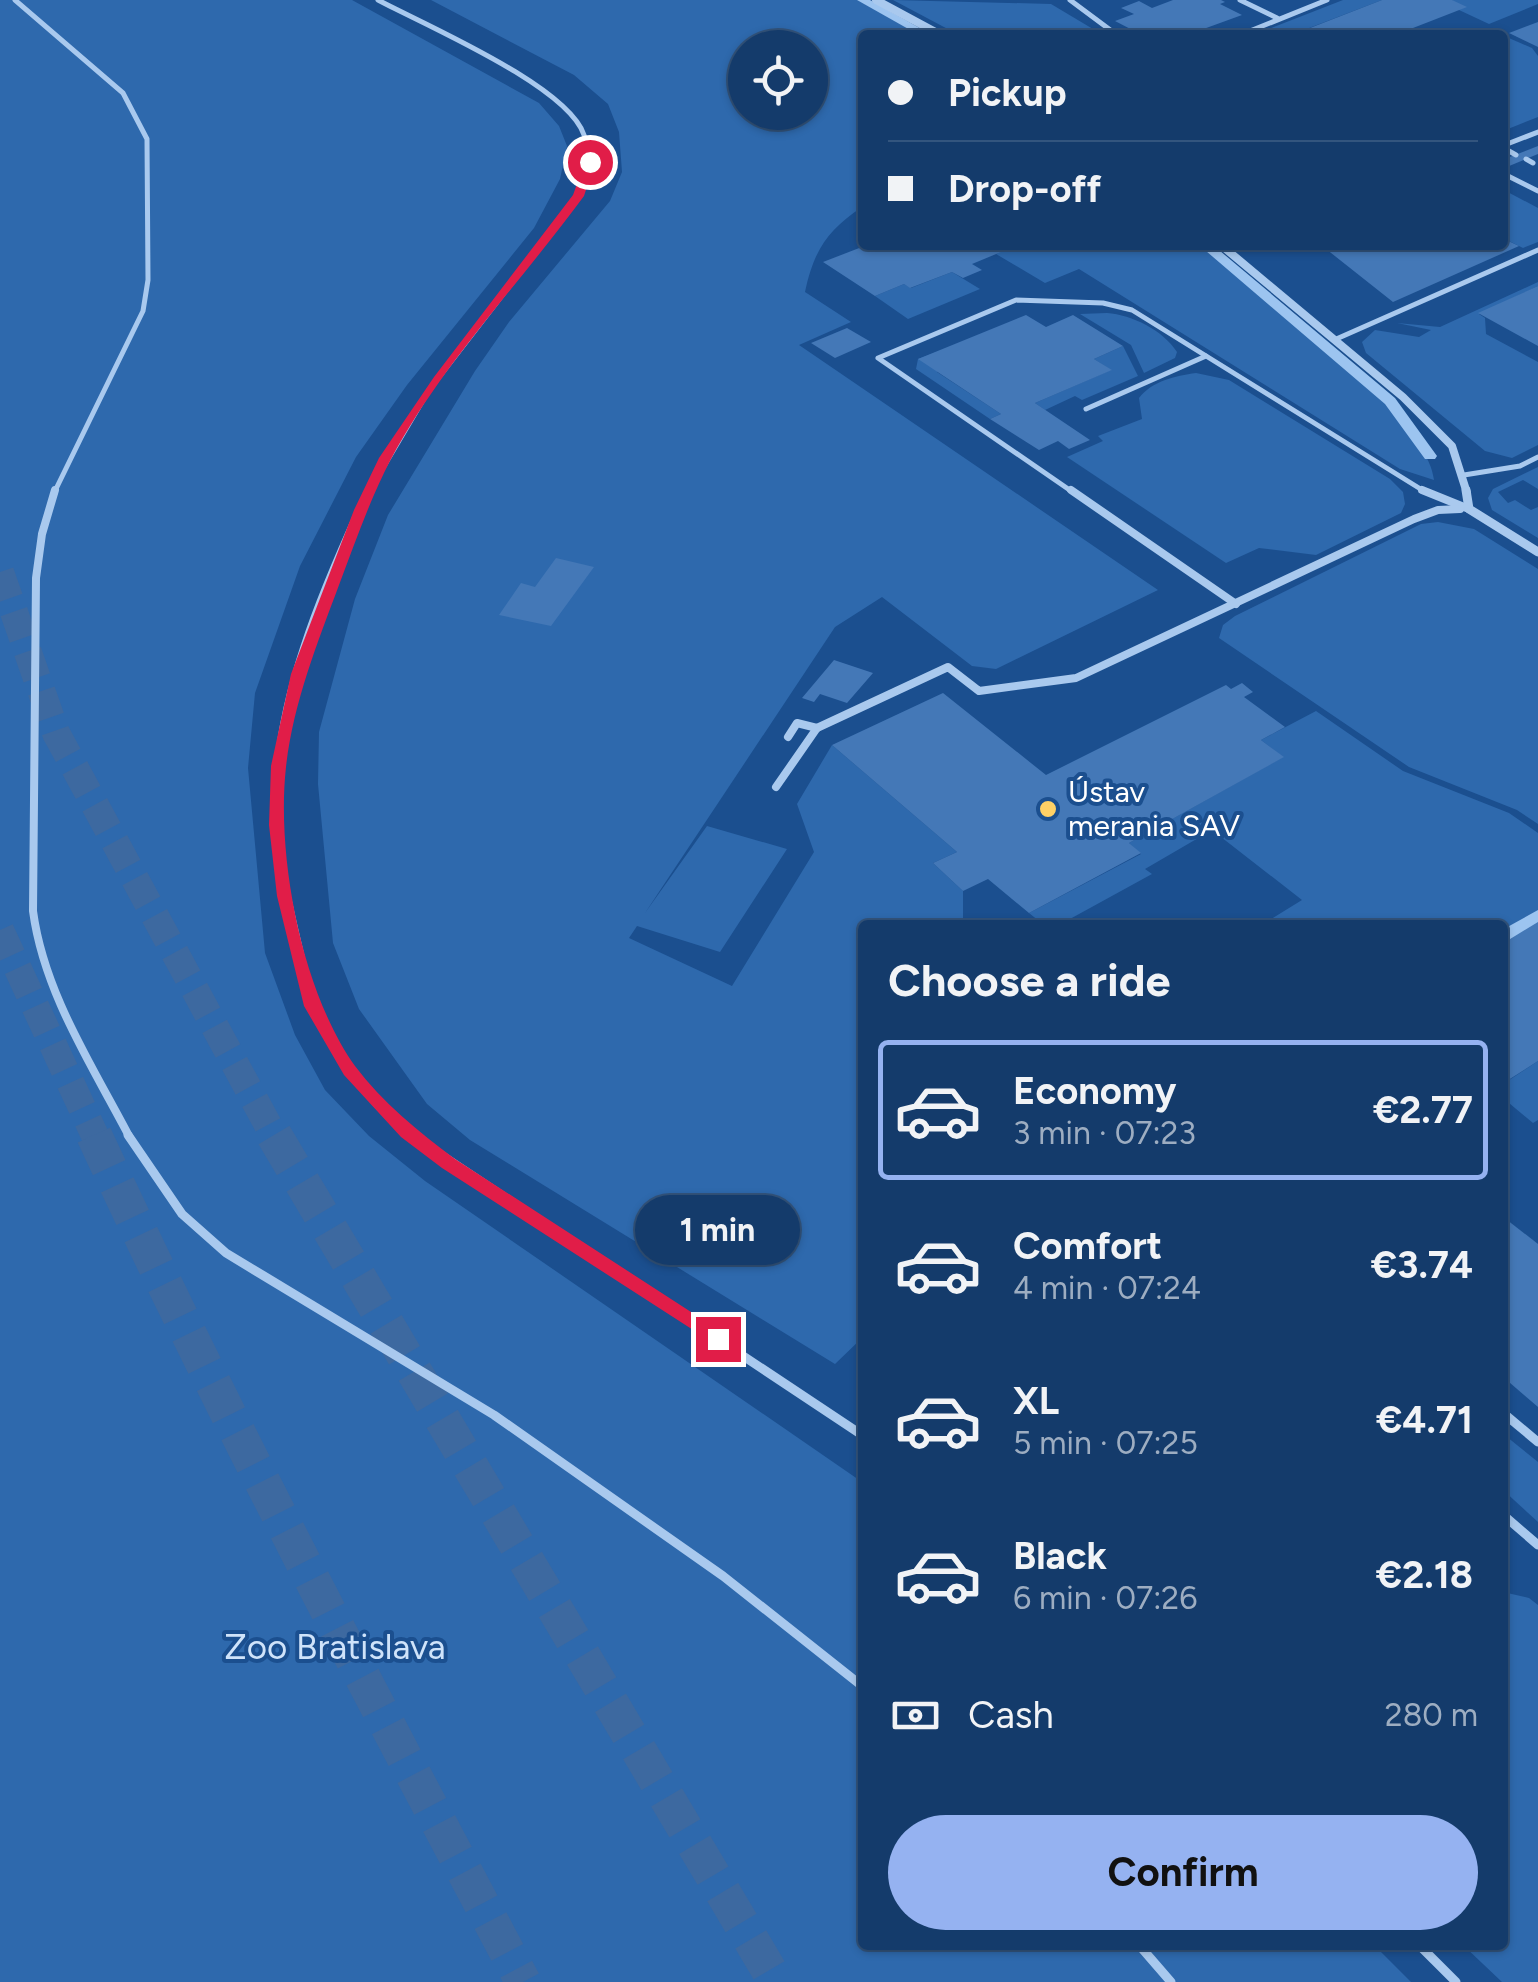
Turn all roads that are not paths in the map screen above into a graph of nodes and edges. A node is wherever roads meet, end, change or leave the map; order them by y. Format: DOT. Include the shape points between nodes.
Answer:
graph roads {
  1 [pos="15,0"];
  2 [pos="378,0"];
  3 [pos="876,0"];
  4 [pos="1070,0"];
  5 [pos="1240,0"];
  6 [pos="1327,0"];
  7 [pos="1277,18"];
  8 [pos="933,30"];
  9 [pos="1109,30"];
  10 [pos="1251,30"];
  11 [pos="1538,132"];
  12 [pos="1508,144"];
  13 [pos="1508,150"];
  14 [pos="1516,155"];
  15 [pos="1508,176"];
  16 [pos="1538,191"];
  17 [pos="1227,250"];
  18 [pos="1538,250"];
  19 [pos="1334,340"];
  20 [pos="1206,356"];
  21 [pos="1086,409"];
  22 [pos="1538,457"];
  23 [pos="1464,475"];
  24 [pos="1469,508"];
  25 [pos="1538,552"];
  26 [pos="1236,604"];
  27 [pos="818,728"];
  28 [pos="788,737"];
  29 [pos="776,787"];
  30 [pos="1508,1417"];
  31 [pos="858,1432"];
  32 [pos="1538,1442"];
  33 [pos="1508,1519"];
  34 [pos="1538,1545"];
  35 [pos="858,1683"];
  36 [pos="1143,1950"];
  37 [pos="1424,1950"];
  38 [pos="1171,1982"];
  39 [pos="1456,1982"];
  1 -- 35 [label="lane" via="122,93 147,139 143,311 53,496 36,578 33,911 38,948 60,1003 138,1154 182,1214 226,1253 586,1477"];
  2 -- 31 [label="lane" via="566,105 583,127 590,162 579,196 386,458 298,674 278,766 277,825 285,896 312,1006 350,1070 408,1133"];
  3 -- 8 [label="street"];
  4 -- 9 [label="lane"];
  5 -- 7 [label="lane"];
  6 -- 7 [label="lane"];
  7 -- 10 [label="lane"];
  11 -- 12 [label="lane"];
  13 -- 14 [label="lane"];
  15 -- 16 [label="lane"];
  17 -- 19 [label="street"];
  18 -- 19 [label="lane"];
  19 -- 23 [label="street" via="1452,446"];
  20 -- 21 [label="lane"];
  20 -- 24 [label="lane" via="1412,485"];
  20 -- 26 [label="lane" via="1132,310 1016,300 878,358"];
  22 -- 23 [label="lane"];
  23 -- 24 [label="street"];
  24 -- 25 [label="street"];
  24 -- 26 [label="lane" via="1414,519"];
  26 -- 27 [label="lane" via="1076,678 979,691 948,667"];
  27 -- 28 [label="lane" via="797,724"];
  27 -- 29 [label="lane"];
  30 -- 32 [label="lane"];
  33 -- 34 [label="lane"];
  36 -- 38 [label="lane"];
  37 -- 39 [label="lane"];
}
